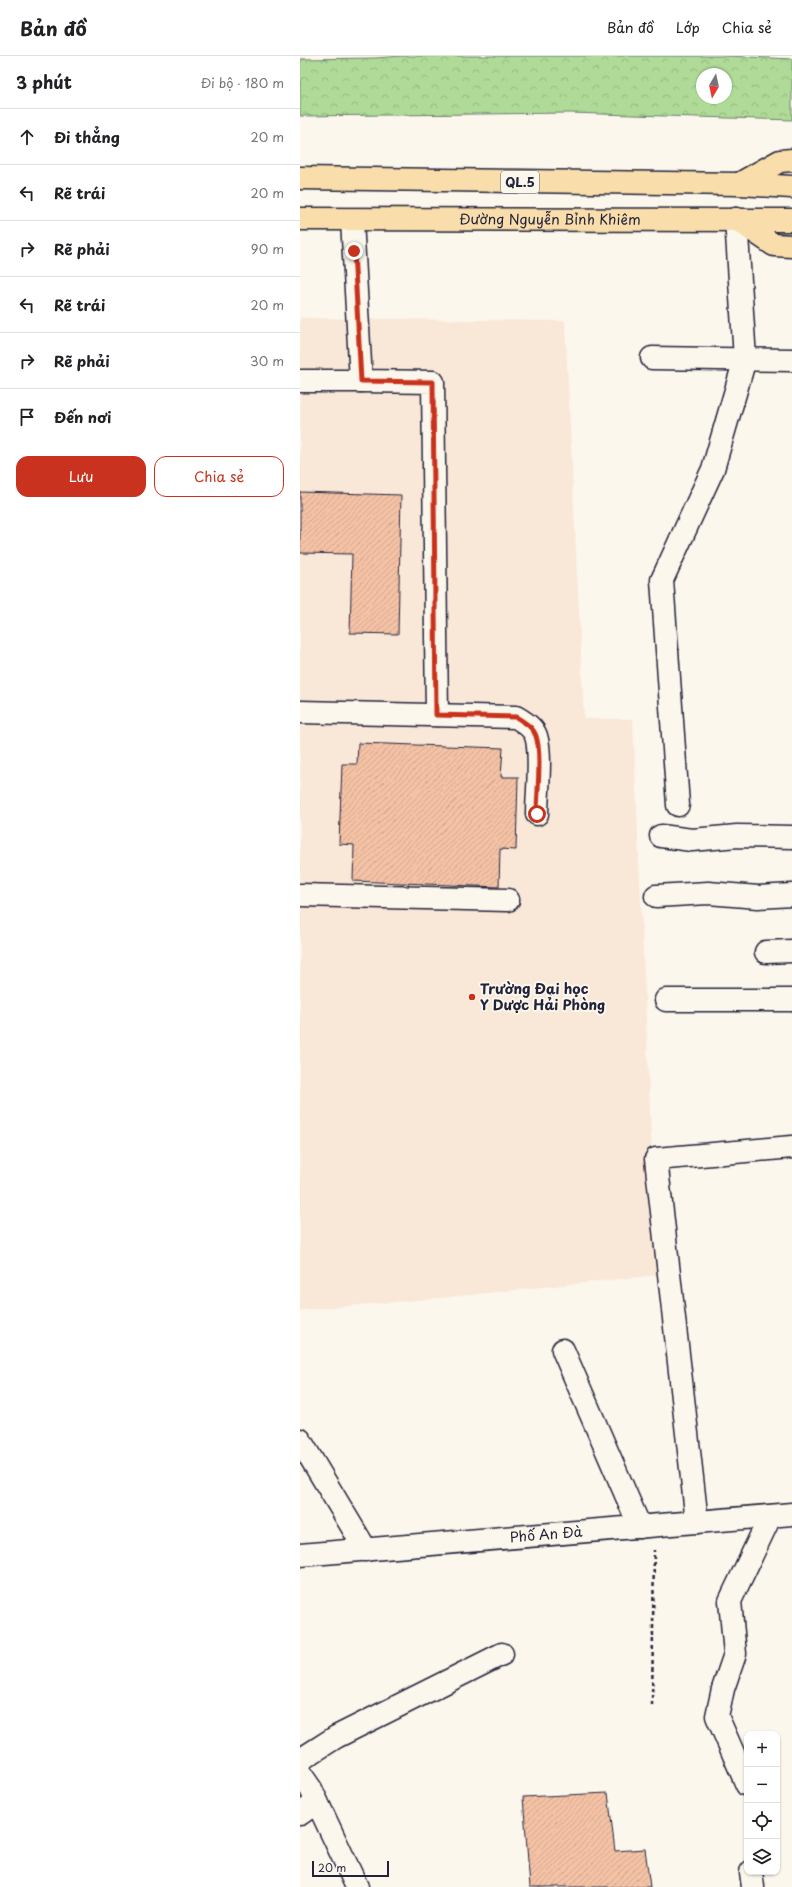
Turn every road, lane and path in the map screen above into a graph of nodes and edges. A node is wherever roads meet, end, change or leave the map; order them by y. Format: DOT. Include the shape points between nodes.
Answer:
graph roads {
  1 [pos="792,160"];
  2 [pos="300,178"];
  3 [pos="739,184"];
  4 [pos="792,187"];
  5 [pos="300,219"];
  6 [pos="736,219"];
  7 [pos="352,220"];
  8 [pos="792,220"];
  9 [pos="792,246"];
  10 [pos="652,358"];
  11 [pos="745,359"];
  12 [pos="792,360"];
  13 [pos="300,381"];
  14 [pos="361,381"];
  15 [pos="300,712"];
  16 [pos="436,715"];
  17 [pos="678,805"];
  18 [pos="537,814"];
  19 [pos="661,836"];
  20 [pos="792,837"];
  21 [pos="300,895"];
  22 [pos="792,895"];
  23 [pos="656,896"];
  24 [pos="508,900"];
  25 [pos="792,951"];
  26 [pos="766,952"];
  27 [pos="666,1000"];
  28 [pos="792,1000"];
  29 [pos="792,1147"];
  30 [pos="563,1350"];
  31 [pos="300,1440"];
  32 [pos="792,1514"];
  33 [pos="770,1517"];
  34 [pos="697,1522"];
  35 [pos="647,1526"];
  36 [pos="366,1550"];
  37 [pos="300,1555"];
  38 [pos="502,1654"];
  39 [pos="652,1706"];
  40 [pos="300,1760"];
  41 [pos="300,1773"];
  42 [pos="744,1778"];
  43 [pos="309,1808"];
  44 [pos="751,1875"];
  45 [pos="357,1887"];
  46 [pos="753,1887"];
  1 -- 3 [label="main road" via="780,160"];
  2 -- 3 [label="main road, QL.5"];
  3 -- 4 [label="main road, QL.5"];
  5 -- 7 [label="main road, Đường Nguyễn Bỉnh Khiêm"];
  6 -- 7 [label="main road, Đường Nguyễn Bỉnh Khiêm"];
  6 -- 8 [label="main road, Đường Nguyễn Bỉnh Khiêm"];
  6 -- 9 [label="main road" via="774,245"];
  6 -- 11 [label="street"];
  7 -- 14 [label="street"];
  10 -- 11 [label="street"];
  11 -- 12 [label="street"];
  11 -- 17 [label="street" via="713,469 662,580"];
  13 -- 14 [label="street"];
  14 -- 16 [label="street" via="433,382"];
  15 -- 16 [label="street"];
  16 -- 18 [label="street" via="516,717 527,723 536,735 538,747"];
  19 -- 20 [label="street" via="692,840 737,836"];
  21 -- 24 [label="street"];
  22 -- 23 [label="street" via="758,897 708,893"];
  25 -- 26 [label="street"];
  27 -- 28 [label="street"];
  29 -- 34 [label="street" via="656,1158"];
  30 -- 35 [label="street"];
  31 -- 36 [label="street"];
  32 -- 33 [label="street, Phố An Đà"];
  33 -- 34 [label="street, Phố An Đà"];
  33 -- 42 [label="street" via="730,1601 735,1654 717,1716"];
  34 -- 35 [label="street, Phố An Đà"];
  35 -- 36 [label="street, Phố An Đà"];
  35 -- 39 [label="path"];
  36 -- 37 [label="street, Phố An Đà"];
  38 -- 40 [label="street" via="336,1737"];
  41 -- 43 [label="street" via="311,1789"];
  43 -- 45 [label="street"];
  44 -- 46 [label="street"];
}
